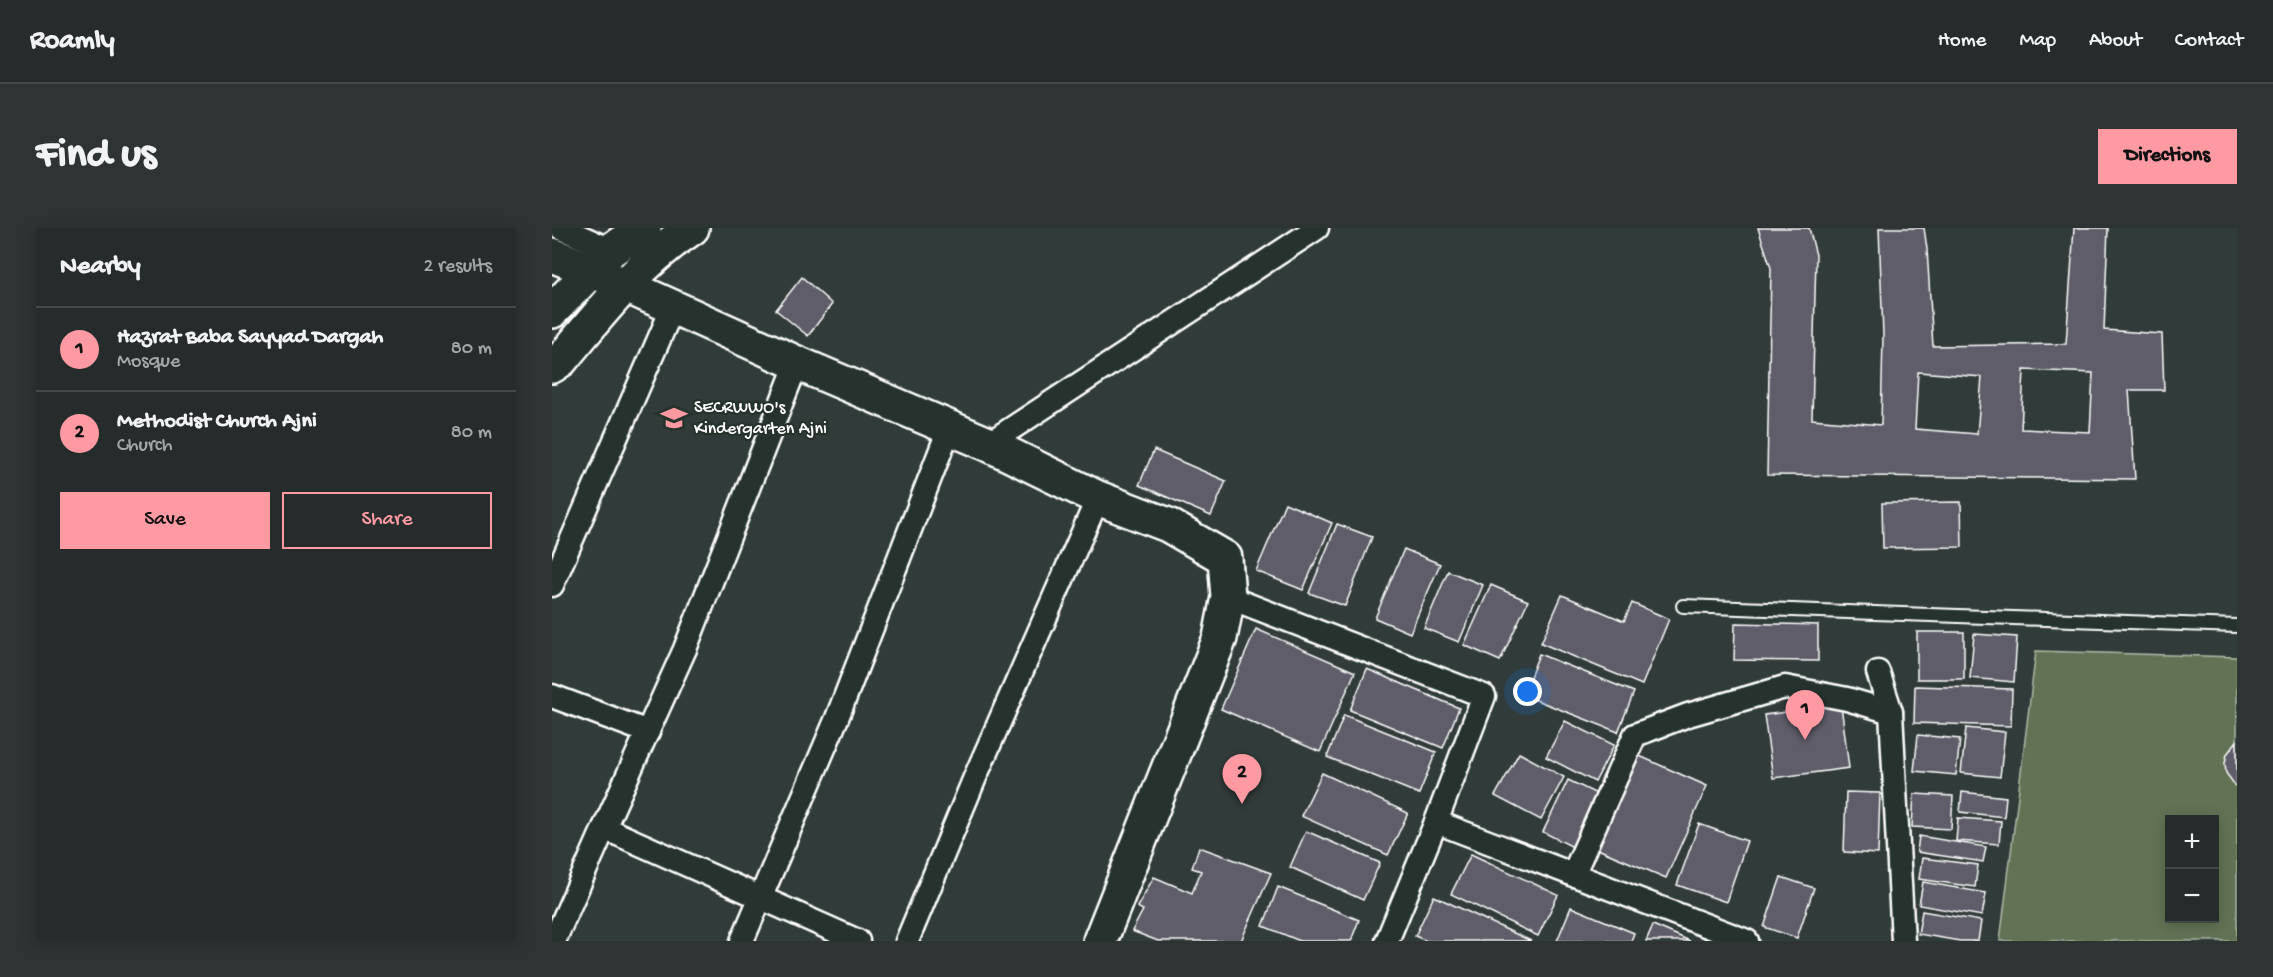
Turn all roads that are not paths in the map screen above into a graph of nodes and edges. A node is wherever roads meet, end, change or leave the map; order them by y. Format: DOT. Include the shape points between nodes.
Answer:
graph roads {
  1 [pos="561,228"];
  2 [pos="644,228"];
  3 [pos="692,228"];
  4 [pos="1317,228"];
  5 [pos="552,255"];
  6 [pos="601,260"];
  7 [pos="624,285"];
  8 [pos="673,307"];
  9 [pos="552,310"];
  10 [pos="797,363"];
  11 [pos="552,366"];
  12 [pos="949,429"];
  13 [pos="988,444"];
  14 [pos="1098,498"];
  15 [pos="552,585"];
  16 [pos="1228,597"];
  17 [pos="1683,606"];
  18 [pos="2237,626"];
  19 [pos="1878,672"];
  20 [pos="552,696"];
  21 [pos="1891,712"];
  22 [pos="648,732"];
  23 [pos="1436,822"];
  24 [pos="604,828"];
  25 [pos="1573,875"];
  26 [pos="760,897"];
  27 [pos="554,941"];
  28 [pos="742,941"];
  29 [pos="858,941"];
  30 [pos="907,941"];
  31 [pos="1100,941"];
  32 [pos="1387,941"];
  33 [pos="1747,941"];
  34 [pos="1903,941"];
  1 -- 6 [label="street"];
  2 -- 6 [label="street"];
  3 -- 7 [label="street"];
  4 -- 13 [label="street"];
  5 -- 6 [label="street"];
  6 -- 7 [label="street"];
  6 -- 9 [label="street"];
  7 -- 8 [label="street"];
  7 -- 11 [label="street"];
  8 -- 10 [label="street"];
  8 -- 15 [label="street"];
  10 -- 12 [label="street"];
  10 -- 22 [label="street" via="685,650"];
  12 -- 13 [label="street"];
  12 -- 26 [label="street" via="837,718"];
  13 -- 14 [label="street"];
  14 -- 16 [label="street" via="1168,525 1225,558"];
  14 -- 30 [label="street" via="975,775"];
  16 -- 23 [label="street" via="1484,696"];
  16 -- 31 [label="street" via="1220,638"];
  17 -- 18 [label="lane"];
  19 -- 21 [label="street"];
  20 -- 22 [label="street"];
  21 -- 25 [label="street" via="1785,687 1635,735"];
  21 -- 34 [label="street"];
  22 -- 24 [label="street"];
  23 -- 25 [label="street"];
  23 -- 32 [label="street"];
  24 -- 26 [label="street"];
  24 -- 27 [label="street"];
  25 -- 33 [label="street"];
  26 -- 28 [label="street"];
  26 -- 29 [label="street"];
}
